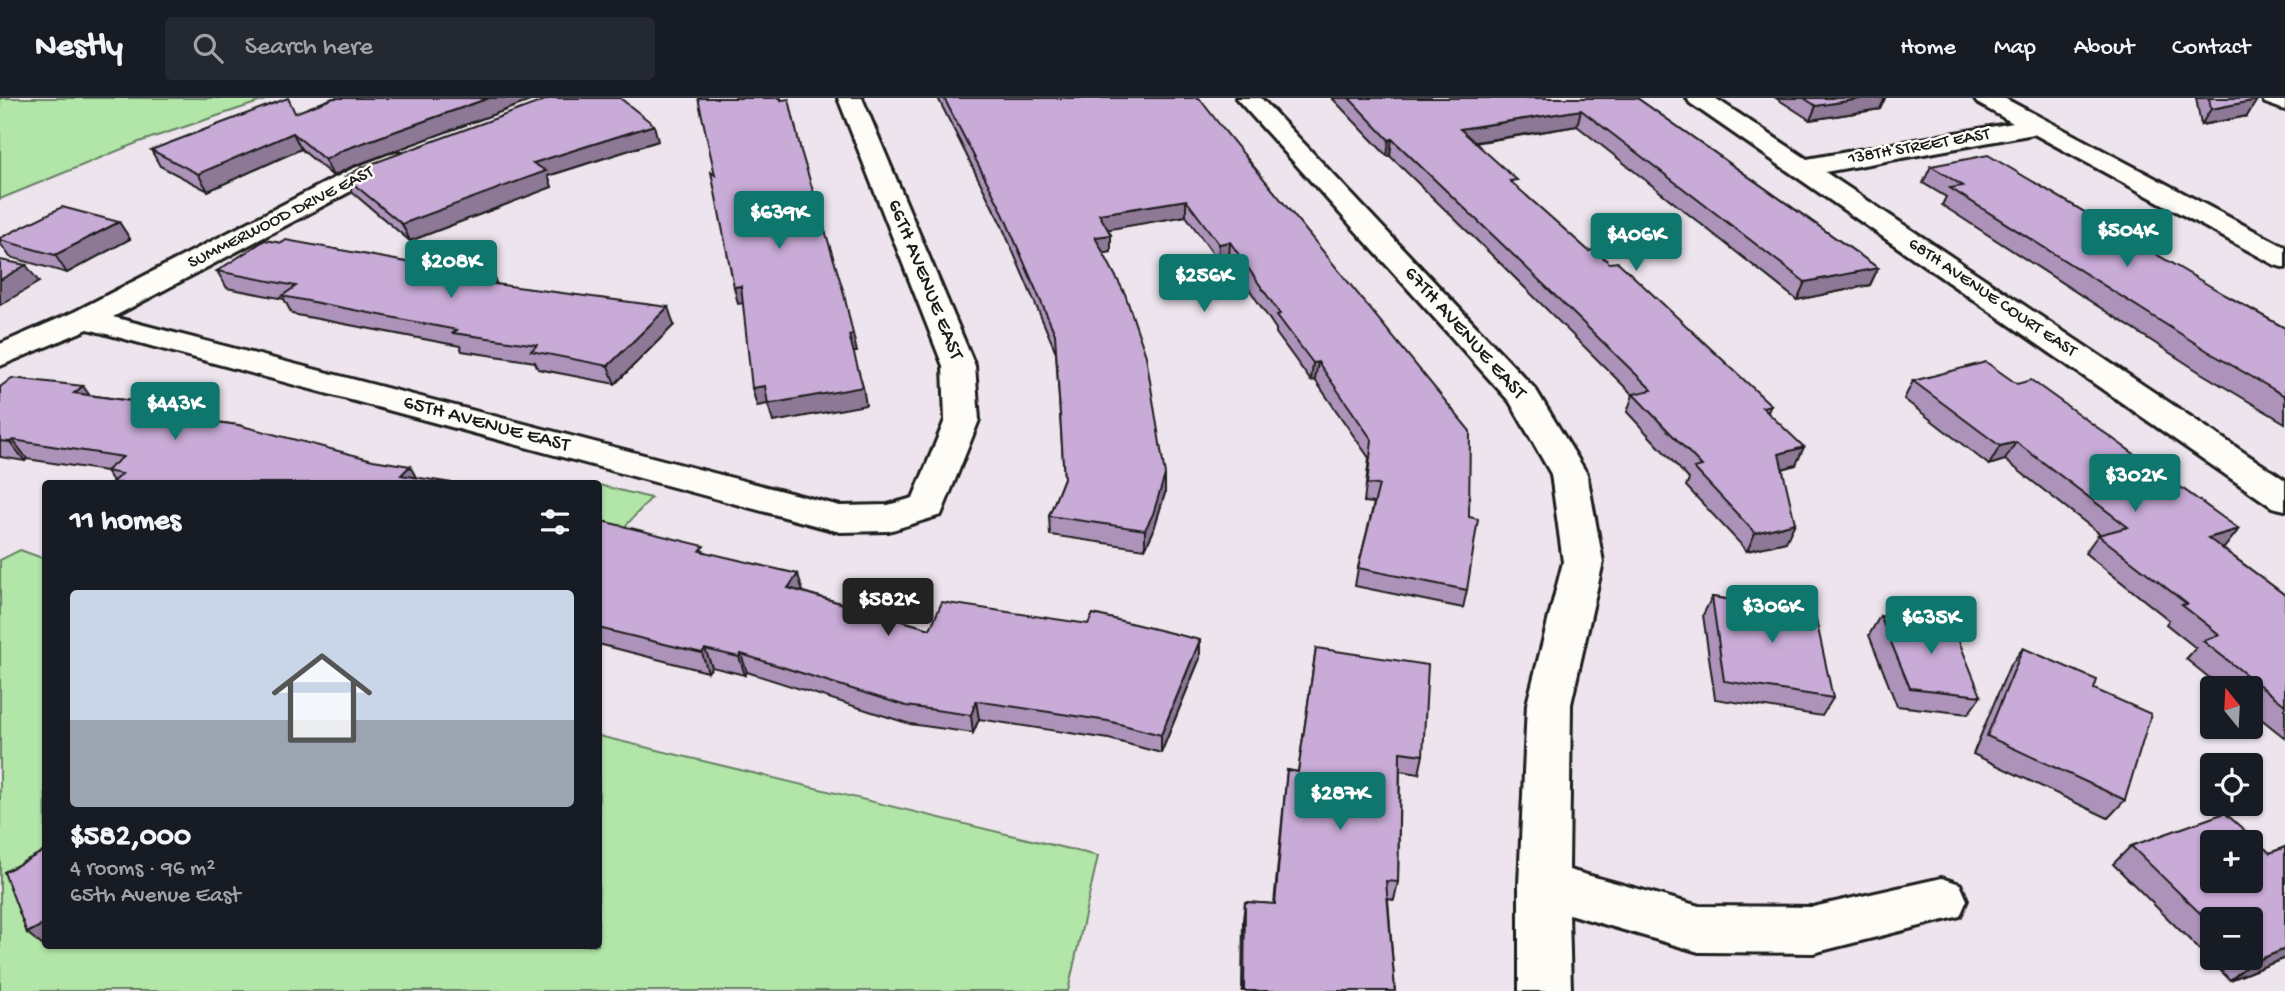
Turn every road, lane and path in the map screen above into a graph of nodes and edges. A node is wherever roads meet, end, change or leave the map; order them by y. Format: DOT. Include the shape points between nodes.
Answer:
graph roads {
  1 [pos="850,98"];
  2 [pos="1248,98"];
  3 [pos="1699,98"];
  4 [pos="1986,98"];
  5 [pos="2274,98"];
  6 [pos="2285,103"];
  7 [pos="2036,125"];
  8 [pos="426,151"];
  9 [pos="1802,168"];
  10 [pos="2285,260"];
  11 [pos="85,319"];
  12 [pos="0,356"];
  13 [pos="2285,498"];
  14 [pos="889,518"];
  15 [pos="1544,885"];
  16 [pos="1942,900"];
  17 [pos="1545,991"];
  1 -- 14 [label="street, 66TH AVENUE EAST" via="959,366 962,420 928,506"];
  2 -- 15 [label="street, 67TH AVENUE EAST" via="1524,397 1569,474 1583,562 1549,704"];
  3 -- 9 [label="street, 68TH AVENUE COURT EAST"];
  4 -- 7 [label="street"];
  5 -- 6 [label="street"];
  7 -- 9 [label="street, 138TH STREET EAST"];
  7 -- 10 [label="street"];
  8 -- 11 [label="street, SUMMERWOOD DRIVE EAST" via="361,175"];
  9 -- 13 [label="street, 68TH AVENUE COURT EAST"];
  11 -- 12 [label="street, SUMMERWOOD DRIVE EAST"];
  11 -- 14 [label="street, 65TH AVENUE EAST" via="840,519"];
  15 -- 16 [label="street" via="1699,929 1813,930"];
  15 -- 17 [label="street, 67TH AVENUE EAST"];
}
